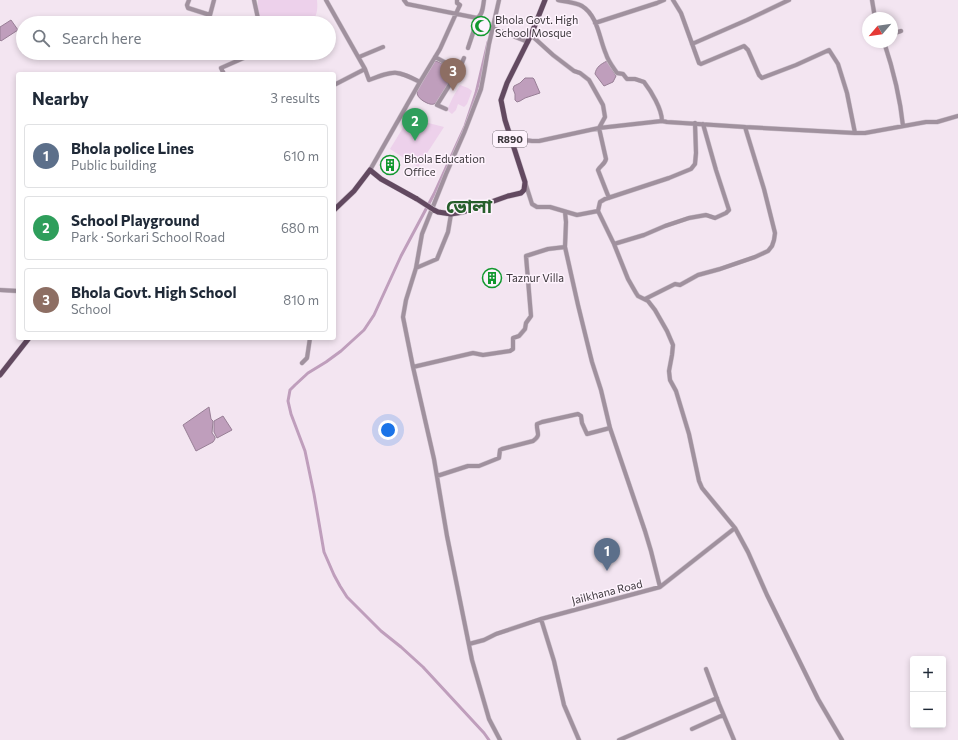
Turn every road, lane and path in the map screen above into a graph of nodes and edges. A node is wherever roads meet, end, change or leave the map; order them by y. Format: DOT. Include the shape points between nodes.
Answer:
graph roads {
  1 [pos="189,0"];
  2 [pos="214,0"];
  3 [pos="254,0"];
  4 [pos="326,0"];
  5 [pos="404,0"];
  6 [pos="457,0"];
  7 [pos="484,0"];
  8 [pos="499,0"];
  9 [pos="545,0"];
  10 [pos="558,0"];
  11 [pos="664,0"];
  12 [pos="673,0"];
  13 [pos="789,0"];
  14 [pos="872,0"];
  15 [pos="874,12"];
  16 [pos="456,13"];
  17 [pos="209,15"];
  18 [pos="257,16"];
  19 [pos="335,16"];
  20 [pos="336,17"];
  21 [pos="477,21"];
  22 [pos="595,23"];
  23 [pos="493,28"];
  24 [pos="901,31"];
  25 [pos="898,32"];
  26 [pos="531,35"];
  27 [pos="528,42"];
  28 [pos="692,44"];
  29 [pos="383,47"];
  30 [pos="468,48"];
  31 [pos="886,48"];
  32 [pos="359,57"];
  33 [pos="435,57"];
  34 [pos="464,58"];
  35 [pos="239,60"];
  36 [pos="366,69"];
  37 [pos="459,70"];
  38 [pos="223,72"];
  39 [pos="420,82"];
  40 [pos="336,83"];
  41 [pos="446,109"];
  42 [pos="958,116"];
  43 [pos="662,121"];
  44 [pos="694,123"];
  45 [pos="703,124"];
  46 [pos="903,126"];
  47 [pos="745,127"];
  48 [pos="599,128"];
  49 [pos="855,133"];
  50 [pos="510,138"];
  51 [pos="370,170"];
  52 [pos="525,182"];
  53 [pos="609,198"];
  54 [pos="336,208"];
  55 [pos="598,211"];
  56 [pos="565,212"];
  57 [pos="451,214"];
  58 [pos="614,244"];
  59 [pos="565,247"];
  60 [pos="416,268"];
  61 [pos="0,290"];
  62 [pos="16,291"];
  63 [pos="645,299"];
  64 [pos="27,340"];
  65 [pos="310,340"];
  66 [pos="302,363"];
  67 [pos="414,367"];
  68 [pos="0,375"];
  69 [pos="610,428"];
  70 [pos="437,476"];
  71 [pos="734,528"];
  72 [pos="660,587"];
  73 [pos="541,619"];
  74 [pos="469,644"];
  75 [pos="706,669"];
  76 [pos="716,698"];
  77 [pos="723,715"];
  78 [pos="692,729"];
  79 [pos="500,740"];
  80 [pos="579,740"];
  81 [pos="619,740"];
  82 [pos="734,740"];
  83 [pos="842,740"];
  1 -- 17 [label="street" via="188,8"];
  2 -- 17 [label="street"];
  3 -- 18 [label="street"];
  4 -- 19 [label="street"];
  5 -- 16 [label="street" via="407,4"];
  6 -- 16 [label="street" via="460,5"];
  7 -- 16 [label="street" via="479,17 473,18"];
  8 -- 23 [label="street"];
  9 -- 26 [label="main road, R890"];
  10 -- 22 [label="street" via="583,7 591,14"];
  11 -- 22 [label="street"];
  12 -- 28 [label="street" via="681,13"];
  13 -- 28 [label="street"];
  14 -- 15 [label="street"];
  16 -- 33 [label="street"];
  20 -- 32 [label="street"];
  21 -- 30 [label="street"];
  22 -- 43 [label="street" via="610,63 617,73 623,74 627,79 644,82 657,103"];
  23 -- 27 [label="street"];
  23 -- 60 [label="street" via="481,89 422,234"];
  24 -- 25 [label="street"];
  26 -- 27 [label="main road, R890"];
  26 -- 48 [label="street" via="553,55 589,80 603,105 606,117"];
  27 -- 50 [label="main road, R890" via="501,100"];
  28 -- 49 [label="street" via="701,64 744,46 762,78 828,50 838,64"];
  29 -- 32 [label="street"];
  31 -- 46 [label="street" via="894,75"];
  32 -- 36 [label="street"];
  33 -- 37 [label="street"];
  33 -- 39 [label="street"];
  34 -- 37 [label="street"];
  35 -- 38 [label="street" via="221,68"];
  36 -- 39 [label="street" via="369,80 394,72 403,73"];
  36 -- 40 [label="street"];
  37 -- 41 [label="street" via="437,105"];
  39 -- 51 [label="street"];
  42 -- 46 [label="street" via="937,122"];
  43 -- 44 [label="street"];
  43 -- 48 [label="street"];
  44 -- 45 [label="street"];
  44 -- 53 [label="street" via="696,152 695,164 691,169"];
  45 -- 47 [label="street"];
  45 -- 58 [label="street" via="729,210 715,218 706,215 689,218"];
  46 -- 49 [label="street"];
  47 -- 49 [label="street"];
  47 -- 63 [label="street" via="775,232 772,246 768,251 754,257 698,275 683,284 675,284"];
  48 -- 50 [label="street" via="532,141"];
  48 -- 53 [label="street" via="606,159 598,170"];
  50 -- 52 [label="main road, R890"];
  51 -- 54 [label="main road" via="354,191"];
  51 -- 57 [label="main road, bridge" via="434,210"];
  52 -- 56 [label="street" via="534,206 550,207"];
  52 -- 57 [label="main road" via="525,188 521,193"];
  53 -- 55 [label="street" via="600,202"];
  55 -- 56 [label="street" via="577,215"];
  55 -- 58 [label="street"];
  56 -- 59 [label="street"];
  57 -- 60 [label="street" via="448,232 437,259"];
  58 -- 63 [label="street" via="628,279 638,296"];
  59 -- 67 [label="street" via="526,256 532,316 519,336 513,338 513,348 510,351 483,355 472,353"];
  59 -- 69 [label="street"];
  60 -- 67 [label="street" via="406,300 404,317"];
  61 -- 62 [label="street"];
  63 -- 71 [label="street" via="655,310 673,345 670,380 676,391 689,434 699,481"];
  64 -- 68 [label="main road"];
  65 -- 66 [label="street" via="307,358"];
  67 -- 70 [label="street"];
  69 -- 70 [label="street" via="587,434 582,416 578,414 539,422 536,428 538,438 533,441 502,449 499,458 479,466 468,466"];
  69 -- 72 [label="street" via="647,538"];
  70 -- 74 [label="street"];
  71 -- 72 [label="street, Jailkhana Road"];
  71 -- 83 [label="street" via="818,699"];
  72 -- 73 [label="street, Jailkhana Road"];
  73 -- 74 [label="street, Jailkhana Road"];
  73 -- 80 [label="street" via="564,705"];
  74 -- 79 [label="street" via="489,719"];
  75 -- 76 [label="street"];
  76 -- 77 [label="street"];
  76 -- 81 [label="street"];
  77 -- 78 [label="street"];
  77 -- 82 [label="street"];
}
